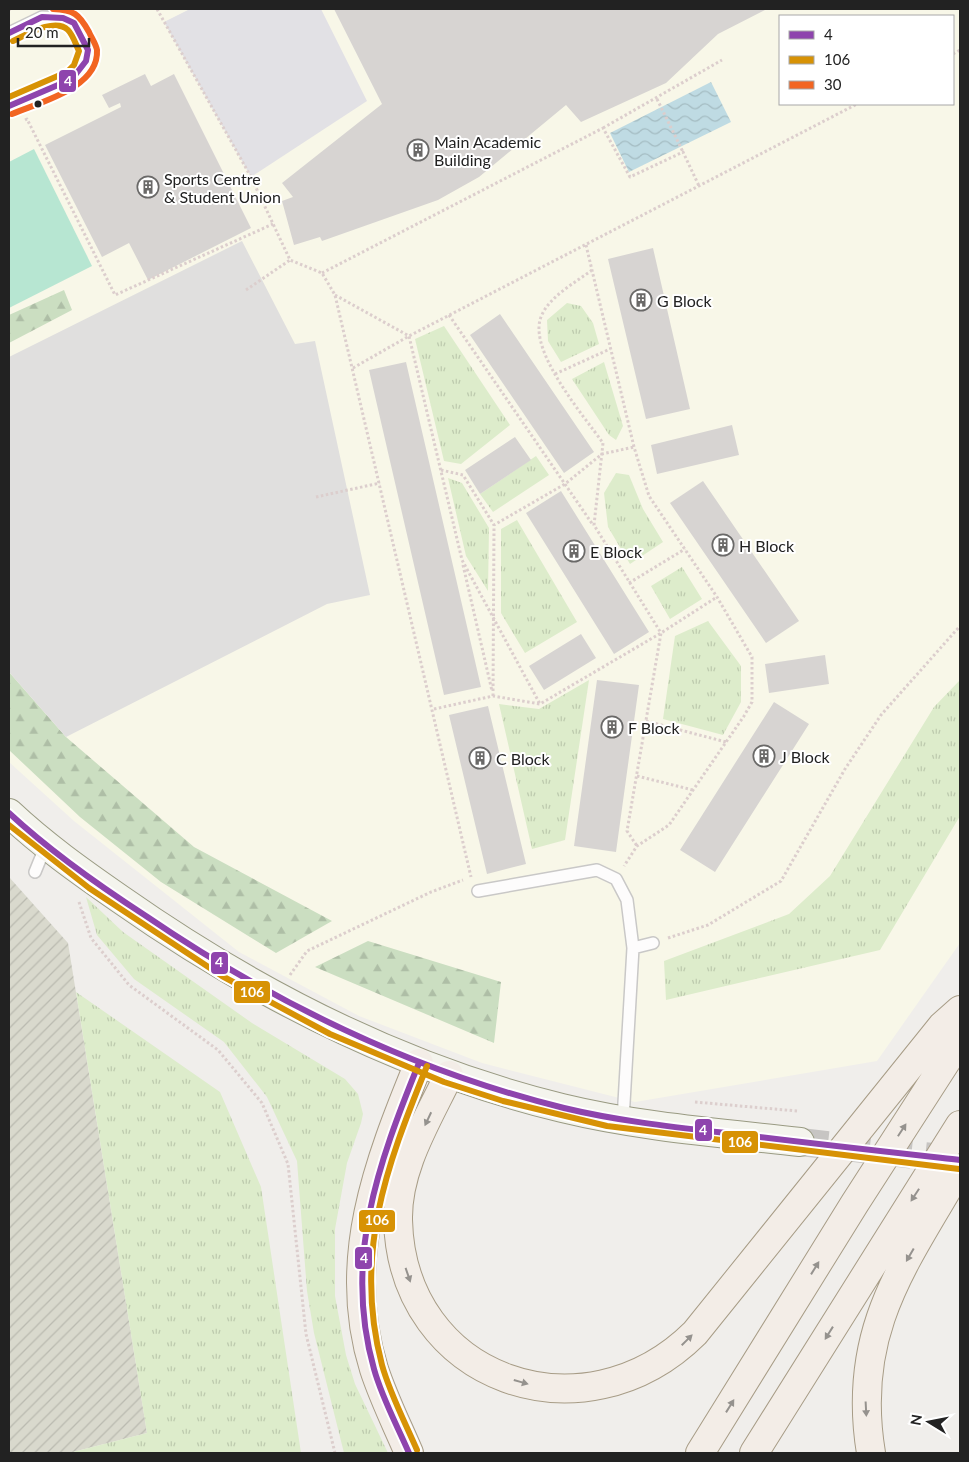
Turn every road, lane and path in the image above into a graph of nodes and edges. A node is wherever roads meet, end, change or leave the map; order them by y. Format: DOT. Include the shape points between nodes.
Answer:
graph roads {
  1 [pos="157,9"];
  2 [pos="9,33"];
  3 [pos="722,60"];
  4 [pos="657,99"];
  5 [pos="855,105"];
  6 [pos="9,106"];
  7 [pos="21,122"];
  8 [pos="603,128"];
  9 [pos="683,152"];
  10 [pos="699,186"];
  11 [pos="273,224"];
  12 [pos="586,245"];
  13 [pos="290,260"];
  14 [pos="592,270"];
  15 [pos="322,273"];
  16 [pos="246,290"];
  17 [pos="334,295"];
  18 [pos="449,315"];
  19 [pos="409,336"];
  20 [pos="610,349"];
  21 [pos="353,368"];
  22 [pos="555,374"];
  23 [pos="634,447"];
  24 [pos="602,454"];
  25 [pos="441,470"];
  26 [pos="380,483"];
  27 [pos="565,484"];
  28 [pos="316,497"];
  29 [pos="494,525"];
  30 [pos="594,526"];
  31 [pos="685,549"];
  32 [pos="462,560"];
  33 [pos="630,583"];
  34 [pos="717,597"];
  35 [pos="494,619"];
  36 [pos="960,626"];
  37 [pos="661,634"];
  38 [pos="493,696"];
  39 [pos="540,704"];
  40 [pos="434,709"];
  41 [pos="646,721"];
  42 [pos="726,742"];
  43 [pos="637,776"];
  44 [pos="693,790"];
  45 [pos="9,813"];
  46 [pos="46,845"];
  47 [pos="637,846"];
  48 [pos="35,872"];
  49 [pos="87,876"];
  50 [pos="616,879"];
  51 [pos="478,891"];
  52 [pos="653,943"];
  53 [pos="634,948"];
  54 [pos="281,971"];
  55 [pos="290,976"];
  56 [pos="298,980"];
  57 [pos="960,1010"];
  58 [pos="960,1040"];
  59 [pos="419,1063"];
  60 [pos="449,1075"];
  61 [pos="691,1102"];
  62 [pos="797,1111"];
  63 [pos="622,1120"];
  64 [pos="960,1125"];
  65 [pos="800,1142"];
  66 [pos="960,1168"];
  67 [pos="335,1453"];
  68 [pos="409,1453"];
  69 [pos="700,1453"];
  70 [pos="754,1453"];
  71 [pos="871,1453"];
  1 -- 11 [label="path" via="251,177"];
  2 -- 6 [label="lane" via="42,18 63,18 74,22 88,50 86,61 72,79"];
  3 -- 4 [label="path"];
  4 -- 8 [label="path"];
  4 -- 9 [label="path"];
  5 -- 10 [label="path"];
  7 -- 11 [label="path" via="27,119 115,295"];
  8 -- 9 [label="path" via="630,177"];
  8 -- 15 [label="path"];
  9 -- 10 [label="path"];
  10 -- 12 [label="path"];
  11 -- 13 [label="path"];
  12 -- 14 [label="path"];
  12 -- 18 [label="path"];
  13 -- 15 [label="path"];
  13 -- 16 [label="path"];
  14 -- 20 [label="path"];
  14 -- 22 [label="path" via="551,301 540,319 539,341"];
  15 -- 17 [label="path"];
  17 -- 19 [label="path"];
  17 -- 21 [label="path"];
  18 -- 19 [label="path"];
  18 -- 27 [label="path"];
  19 -- 21 [label="path"];
  19 -- 25 [label="path"];
  20 -- 22 [label="path"];
  20 -- 23 [label="path"];
  21 -- 26 [label="path"];
  22 -- 24 [label="path" via="603,443"];
  23 -- 24 [label="path"];
  23 -- 31 [label="path" via="649,496"];
  24 -- 27 [label="path"];
  24 -- 30 [label="path"];
  25 -- 29 [label="path" via="463,475"];
  25 -- 32 [label="path"];
  26 -- 28 [label="path"];
  26 -- 40 [label="path"];
  27 -- 29 [label="path"];
  27 -- 30 [label="path"];
  29 -- 35 [label="path"];
  30 -- 33 [label="path"];
  31 -- 33 [label="path"];
  31 -- 34 [label="path"];
  32 -- 35 [label="path"];
  32 -- 38 [label="path"];
  33 -- 37 [label="path"];
  34 -- 37 [label="path"];
  34 -- 42 [label="path" via="752,657 752,702"];
  35 -- 38 [label="path"];
  35 -- 39 [label="path"];
  36 -- 52 [label="path" via="881,715 845,769 781,881 708,926"];
  37 -- 39 [label="path"];
  37 -- 41 [label="path"];
  38 -- 39 [label="path"];
  38 -- 40 [label="path"];
  40 -- 55 [label="path" via="472,877 431,892 308,951"];
  41 -- 42 [label="path"];
  41 -- 43 [label="path"];
  42 -- 44 [label="path"];
  43 -- 44 [label="path"];
  43 -- 47 [label="path" via="627,831"];
  44 -- 47 [label="path" via="669,825"];
  45 -- 46 [label="street"];
  46 -- 48 [label="lane"];
  46 -- 49 [label="street"];
  47 -- 50 [label="path"];
  49 -- 59 [label="street" via="241,976 322,1019"];
  49 -- 67 [label="path" via="75,892 91,938 130,985 218,1050 262,1104 288,1164 306,1334"];
  50 -- 51 [label="lane" via="597,870"];
  50 -- 53 [label="lane" via="626,900"];
  52 -- 53 [label="lane"];
  53 -- 63 [label="lane"];
  54 -- 55 [label="path"];
  55 -- 56 [label="path"];
  60 -- 57 [label="main road, one-way" via="412,1152 400,1196 400,1241 411,1285 420,1305 447,1340 485,1368 532,1386 581,1389 605,1385 645,1371 685,1343 942,1026"];
  69 -- 58 [label="main road, one-way"];
  59 -- 60 [label="street"];
  59 -- 68 [label="main road" via="392,1130 368,1204 360,1274 363,1314 374,1369"];
  60 -- 63 [label="street" via="554,1106"];
  61 -- 62 [label="path"];
  63 -- 65 [label="street"];
  64 -- 70 [label="main road, one-way"];
  66 -- 71 [label="main road, one-way" via="896,1279 880,1315 868,1368 866,1399"];
}
